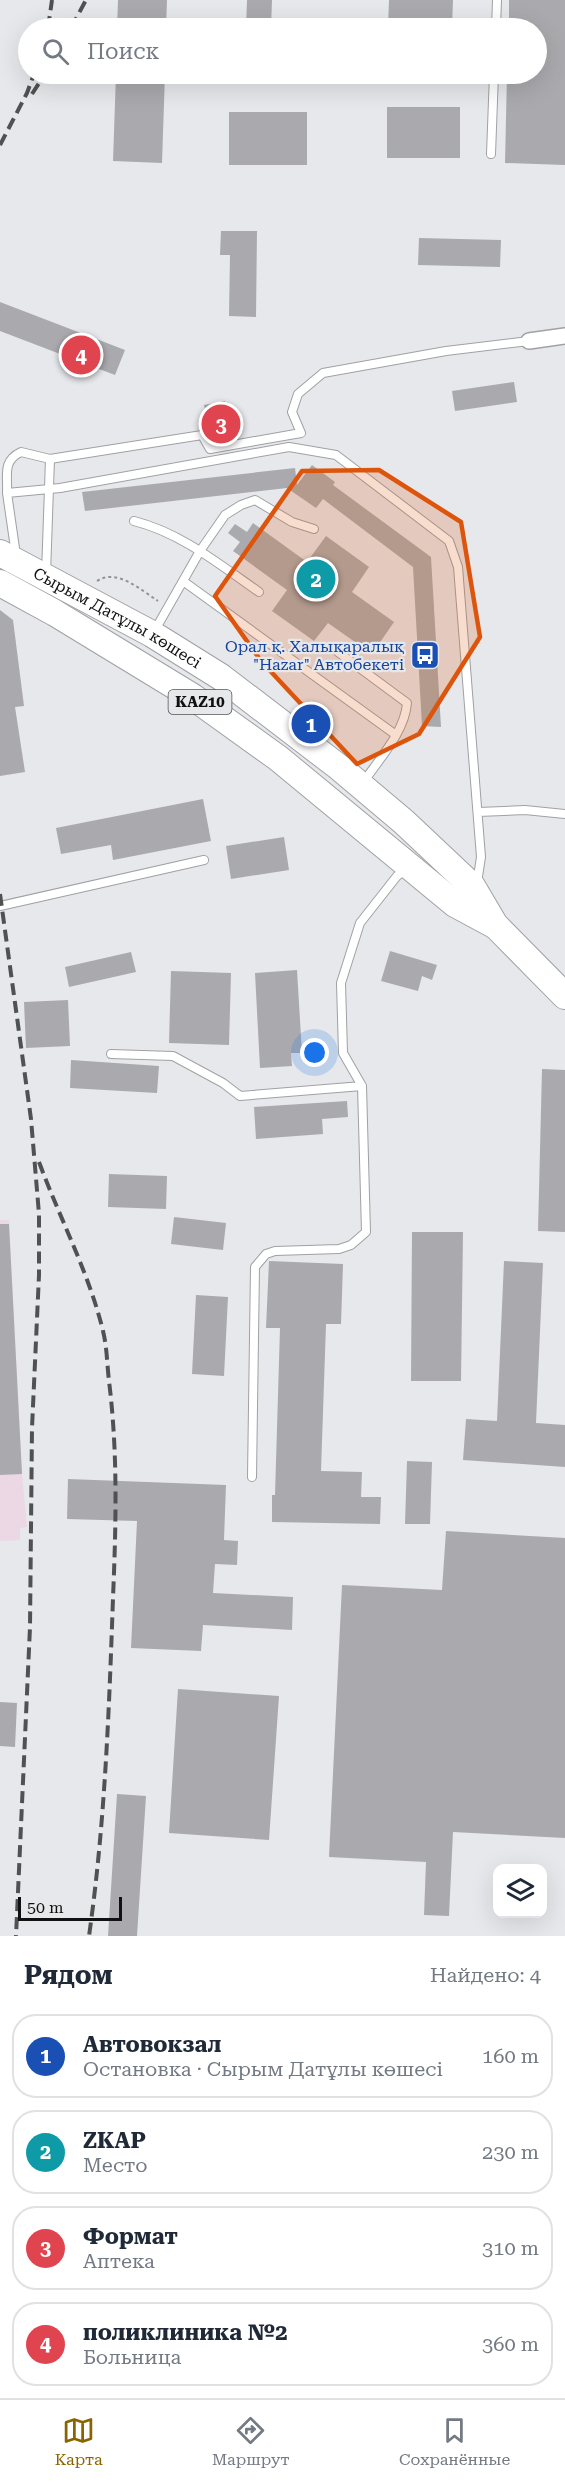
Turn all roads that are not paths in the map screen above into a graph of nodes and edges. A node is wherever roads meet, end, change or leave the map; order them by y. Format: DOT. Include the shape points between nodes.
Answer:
graph roads {
  1 [pos="496,0"];
  2 [pos="496,18"];
  3 [pos="494,84"];
  4 [pos="491,154"];
  5 [pos="565,336"];
  6 [pos="529,341"];
  7 [pos="51,459"];
  8 [pos="50,489"];
  9 [pos="7,493"];
  10 [pos="134,521"];
  11 [pos="314,529"];
  12 [pos="200,551"];
  13 [pos="8,572"];
  14 [pos="46,575"];
  15 [pos="183,581"];
  16 [pos="259,592"];
  17 [pos="152,634"];
  18 [pos="338,652"];
  19 [pos="396,735"];
  20 [pos="362,784"];
  21 [pos="478,812"];
  22 [pos="565,814"];
  23 [pos="404,822"];
  24 [pos="383,846"];
  25 [pos="204,860"];
  26 [pos="409,867"];
  27 [pos="476,893"];
  28 [pos="0,906"];
  29 [pos="495,925"];
  30 [pos="565,996"];
  31 [pos="111,1054"];
  32 [pos="362,1086"];
  33 [pos="252,1477"];
  1 -- 2 [label="lane"];
  3 -- 4 [label="lane"];
  5 -- 6 [label="street"];
  6 -- 7 [label="lane" via="323,373 298,394 292,412 301,434 210,449 202,435"];
  7 -- 8 [label="lane"];
  7 -- 9 [label="lane" via="21,452 12,457 8,463"];
  8 -- 9 [label="lane"];
  8 -- 14 [label="lane"];
  8 -- 21 [label="lane" via="289,447 336,455 371,480 448,541 458,567"];
  9 -- 13 [label="lane"];
  10 -- 12 [label="lane" via="166,531"];
  11 -- 12 [label="lane" via="292,522 255,500 225,515"];
  12 -- 15 [label="lane"];
  12 -- 16 [label="lane"];
  13 -- 14 [label="highway, Сырым Датұлы көшесі / KAZ10"];
  13 -- 24 [label="highway, Сырым Датұлы көшесі / KAZ10" via="278,759"];
  14 -- 17 [label="highway, Сырым Датұлы көшесі / KAZ10"];
  15 -- 17 [label="lane"];
  15 -- 19 [label="lane"];
  17 -- 20 [label="highway, Сырым Датұлы көшесі / KAZ10" via="221,677"];
  18 -- 19 [label="lane" via="407,703"];
  19 -- 20 [label="lane"];
  20 -- 23 [label="highway, Сырым Датұлы көшесі / KAZ10"];
  21 -- 22 [label="lane" via="525,810"];
  21 -- 27 [label="lane" via="481,857"];
  23 -- 24 [label="highway"];
  23 -- 27 [label="highway, Сырым Датұлы көшесі / KAZ10"];
  24 -- 26 [label="highway, Сырым Датұлы көшесі / KAZ10"];
  25 -- 28 [label="lane"];
  26 -- 29 [label="highway, Сырым Датұлы көшесі / KAZ10" via="455,904"];
  26 -- 32 [label="lane" via="397,876 360,923 341,983 343,1053"];
  27 -- 29 [label="highway, Сырым Датұлы көшесі / KAZ10"];
  29 -- 30 [label="highway, Сырым Датұлы көшесі / KAZ10"];
  31 -- 32 [label="lane" via="173,1056 240,1096"];
  32 -- 33 [label="lane" via="366,1232 351,1245 339,1249 275,1251 266,1254 255,1267"];
}
